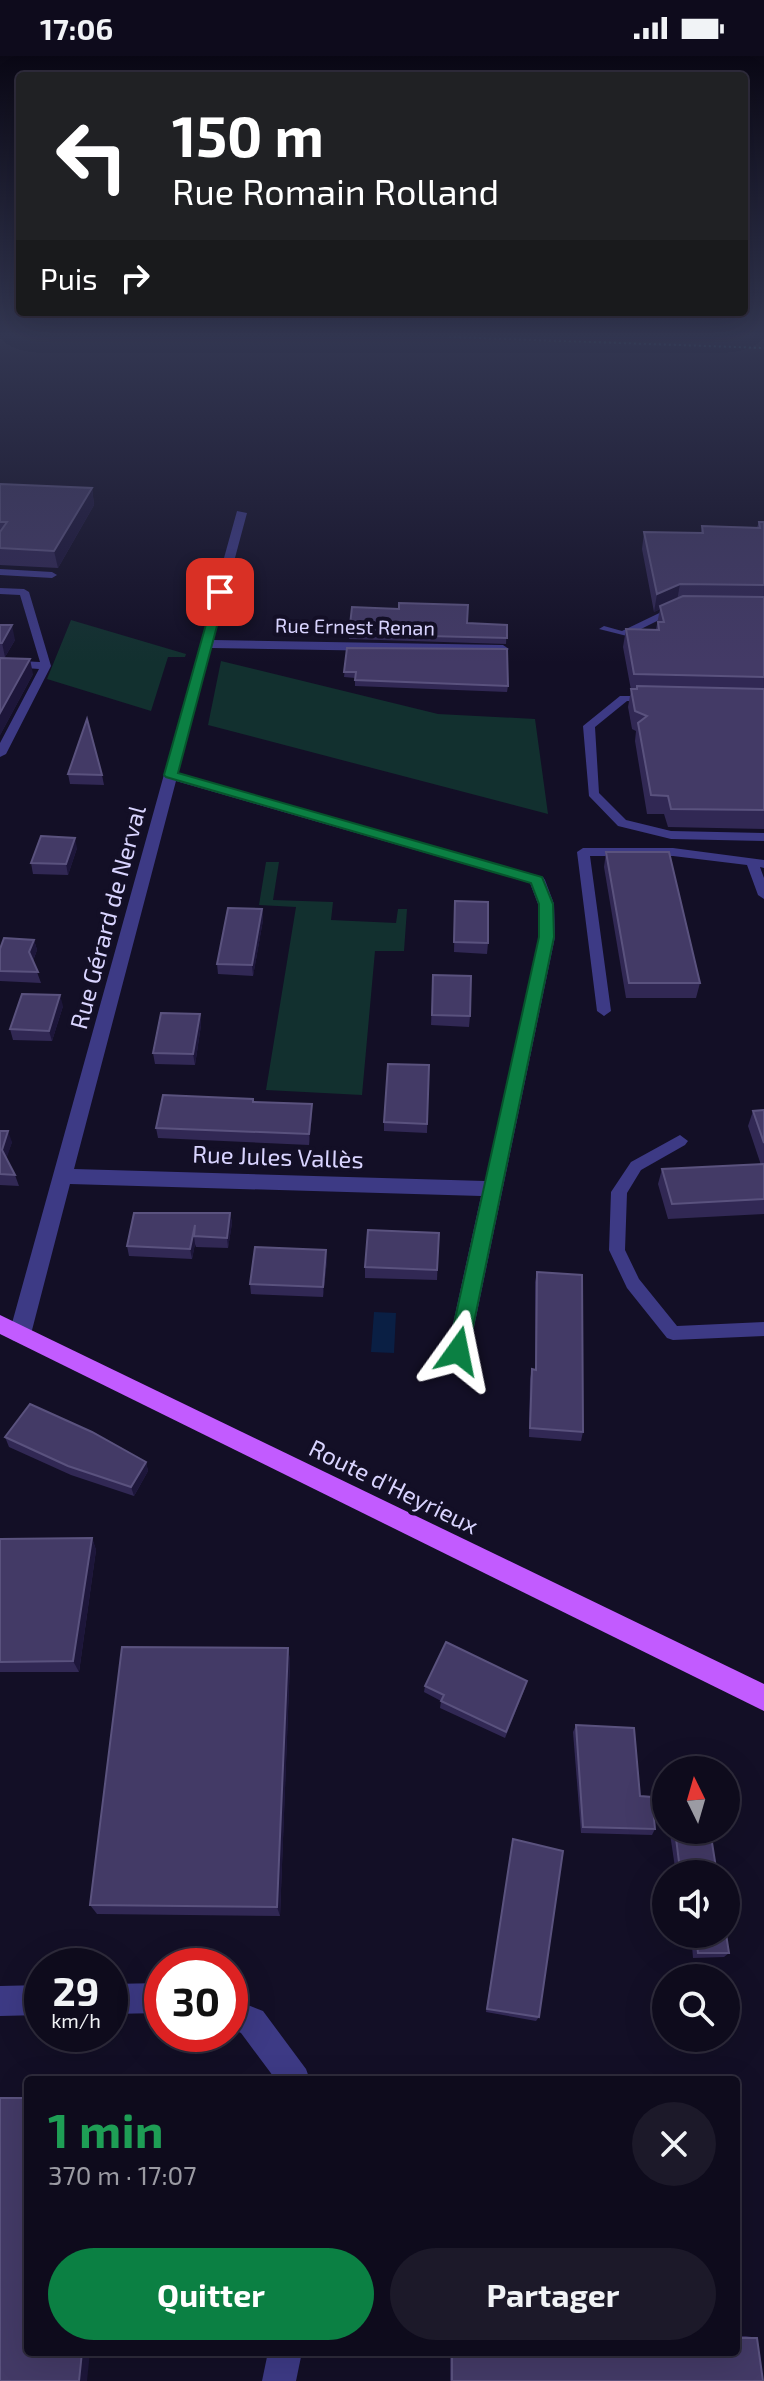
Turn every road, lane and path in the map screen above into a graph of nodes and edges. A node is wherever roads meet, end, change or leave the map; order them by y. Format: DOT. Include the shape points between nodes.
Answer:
graph roads {
  1 [pos="241,513"];
  2 [pos="0,572"];
  3 [pos="52,575"];
  4 [pos="0,591"];
  5 [pos="691,607"];
  6 [pos="604,629"];
  7 [pos="206,644"];
  8 [pos="503,649"];
  9 [pos="0,663"];
  10 [pos="46,666"];
  11 [pos="671,699"];
  12 [pos="0,754"];
  13 [pos="171,775"];
  14 [pos="764,837"];
  15 [pos="758,864"];
  16 [pos="764,895"];
  17 [pos="604,1011"];
  18 [pos="680,1141"];
  19 [pos="62,1176"];
  20 [pos="492,1189"];
  21 [pos="10,1329"];
  22 [pos="764,1329"];
  23 [pos="458,1351"];
  24 [pos="764,1698"];
  25 [pos="24,2000"];
  26 [pos="0,2001"];
  27 [pos="248,2020"];
  28 [pos="292,2076"];
  29 [pos="284,2356"];
  30 [pos="279,2381"];
  1 -- 7 [label="street, Rue Gérard de Nerval"];
  2 -- 3 [label="lane"];
  4 -- 10 [label="lane" via="24,592"];
  5 -- 6 [label="lane" via="677,607 623,634"];
  7 -- 8 [label="street, Rue Ernest Renan"];
  7 -- 13 [label="street, Rue Gérard de Nerval"];
  9 -- 10 [label="lane"];
  10 -- 12 [label="lane"];
  11 -- 14 [label="lane" via="624,698 589,726 593,794 622,823 671,835"];
  13 -- 19 [label="street, Rue Gérard de Nerval"];
  13 -- 20 [label="street" via="537,880 546,904 547,937"];
  15 -- 16 [label="lane"];
  15 -- 17 [label="lane" via="673,852 583,852"];
  18 -- 22 [label="lane" via="636,1166 619,1192 617,1250 633,1283 673,1333"];
  19 -- 20 [label="street, Rue Jules Vallès"];
  19 -- 21 [label="street, Rue Gérard de Nerval"];
  20 -- 23 [label="street"];
  21 -- 24 [label="main road, Route d'Heyrieux"];
  25 -- 26 [label="street"];
  27 -- 28 [label="street"];
  29 -- 30 [label="street"];
}
